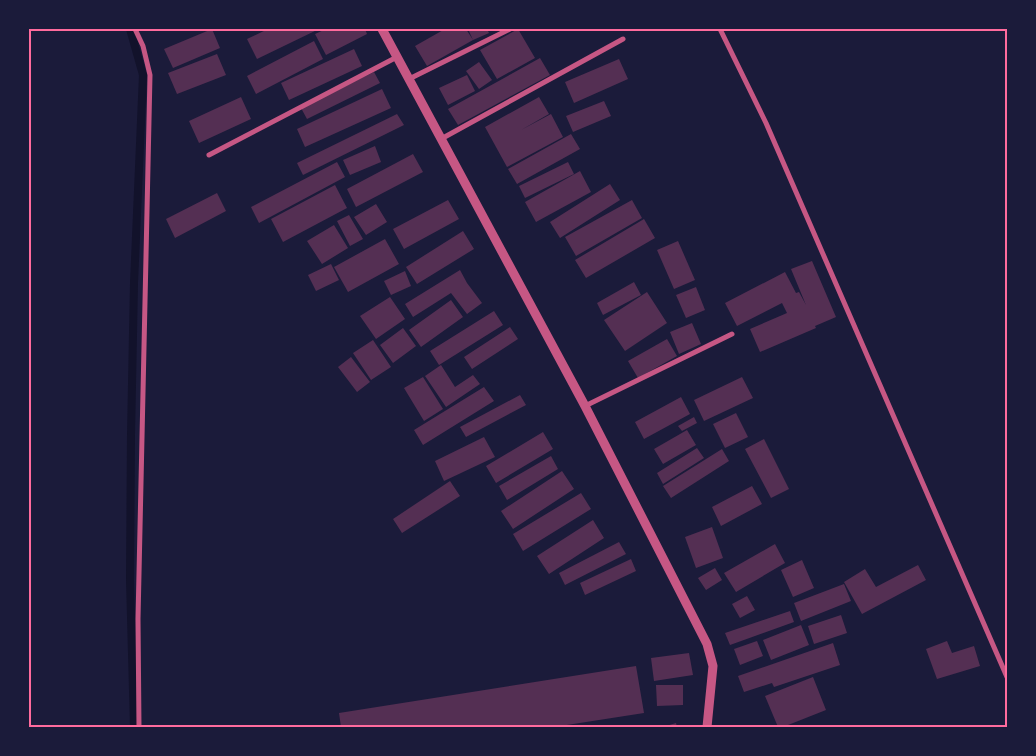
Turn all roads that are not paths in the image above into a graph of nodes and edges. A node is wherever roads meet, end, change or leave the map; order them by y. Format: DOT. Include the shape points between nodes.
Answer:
graph roads {
  1 [pos="135,29"];
  2 [pos="382,29"];
  3 [pos="510,29"];
  4 [pos="720,29"];
  5 [pos="623,39"];
  6 [pos="397,57"];
  7 [pos="409,79"];
  8 [pos="441,139"];
  9 [pos="209,155"];
  10 [pos="732,334"];
  11 [pos="585,406"];
  12 [pos="1007,677"];
  13 [pos="139,727"];
  14 [pos="707,727"];
  1 -- 13 [label="street" via="144,46 150,75 138,599"];
  2 -- 6 [label="street"];
  3 -- 7 [label="street"];
  4 -- 12 [label="street" via="766,123"];
  5 -- 8 [label="street"];
  6 -- 7 [label="street"];
  6 -- 9 [label="street"];
  7 -- 8 [label="street"];
  8 -- 11 [label="street"];
  10 -- 11 [label="street"];
  11 -- 14 [label="street" via="707,644 713,666"];
}
